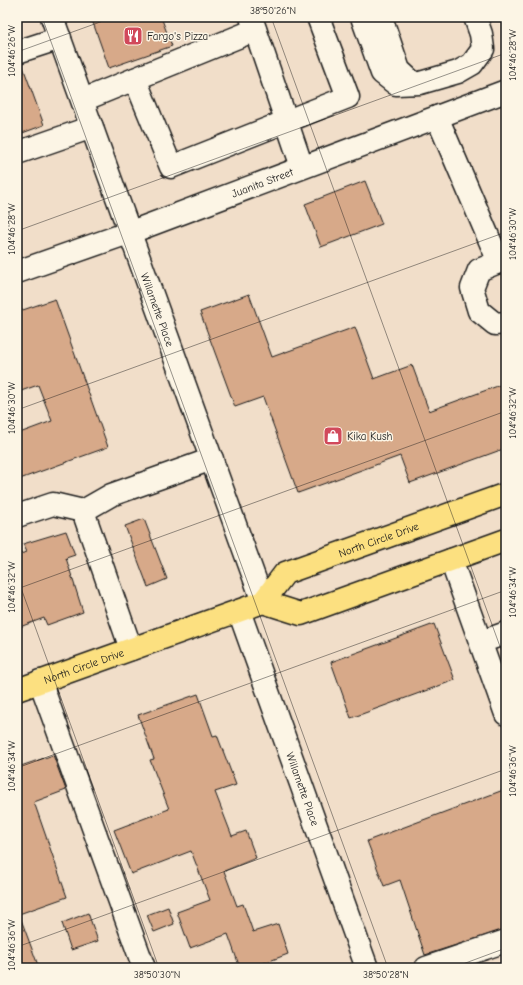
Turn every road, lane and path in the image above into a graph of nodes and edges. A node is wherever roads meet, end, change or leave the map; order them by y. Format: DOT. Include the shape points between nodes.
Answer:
graph roads {
  1 [pos="52,17"];
  2 [pos="318,17"];
  3 [pos="362,17"];
  4 [pos="381,17"];
  5 [pos="475,17"];
  6 [pos="253,24"];
  7 [pos="60,38"];
  8 [pos="17,52"];
  9 [pos="135,79"];
  10 [pos="413,84"];
  11 [pos="504,97"];
  12 [pos="83,100"];
  13 [pos="438,117"];
  14 [pos="287,121"];
  15 [pos="92,126"];
  16 [pos="17,153"];
  17 [pos="302,167"];
  18 [pos="131,232"];
  19 [pos="503,260"];
  20 [pos="17,272"];
  21 [pos="506,323"];
  22 [pos="212,459"];
  23 [pos="506,494"];
  24 [pos="83,511"];
  25 [pos="17,516"];
  26 [pos="506,540"];
  27 [pos="451,560"];
  28 [pos="264,602"];
  29 [pos="239,611"];
  30 [pos="506,632"];
  31 [pos="481,642"];
  32 [pos="131,649"];
  33 [pos="40,681"];
  34 [pos="17,690"];
  35 [pos="505,709"];
  36 [pos="506,941"];
  37 [pos="144,968"];
  38 [pos="367,968"];
  39 [pos="426,968"];
  1 -- 7 [label="street, Willamette Place"];
  2 -- 14 [label="street" via="348,97"];
  3 -- 10 [label="street" via="382,73 396,84"];
  4 -- 10 [label="street" via="399,70"];
  5 -- 10 [label="street" via="483,49 472,64 458,72"];
  6 -- 9 [label="street"];
  6 -- 14 [label="street"];
  7 -- 8 [label="street"];
  7 -- 12 [label="street, Willamette Place"];
  9 -- 12 [label="street"];
  9 -- 14 [label="street" via="171,167"];
  11 -- 13 [label="street, Juanita Street"];
  12 -- 15 [label="street, Willamette Place"];
  13 -- 17 [label="street, Juanita Street"];
  13 -- 19 [label="street"];
  14 -- 17 [label="street"];
  15 -- 16 [label="street"];
  15 -- 18 [label="street, Willamette Place"];
  17 -- 18 [label="street, Juanita Street"];
  18 -- 20 [label="street, Juanita Street"];
  18 -- 22 [label="street, Willamette Place"];
  19 -- 21 [label="street" via="479,270 472,288 479,311 496,324"];
  22 -- 24 [label="street" via="111,495"];
  22 -- 28 [label="street, Willamette Place"];
  23 -- 28 [label="main road, North Circle Drive" via="285,573"];
  24 -- 25 [label="street" via="53,504"];
  24 -- 32 [label="street"];
  26 -- 27 [label="main road"];
  27 -- 28 [label="main road" via="301,614"];
  27 -- 31 [label="street"];
  28 -- 29 [label="main road, North Circle Drive"];
  29 -- 32 [label="main road, North Circle Drive"];
  29 -- 38 [label="street, Willamette Place"];
  30 -- 31 [label="street"];
  31 -- 35 [label="street"];
  32 -- 33 [label="main road, North Circle Drive"];
  33 -- 34 [label="main road, North Circle Drive"];
  33 -- 37 [label="street"];
  36 -- 39 [label="street"];
}
